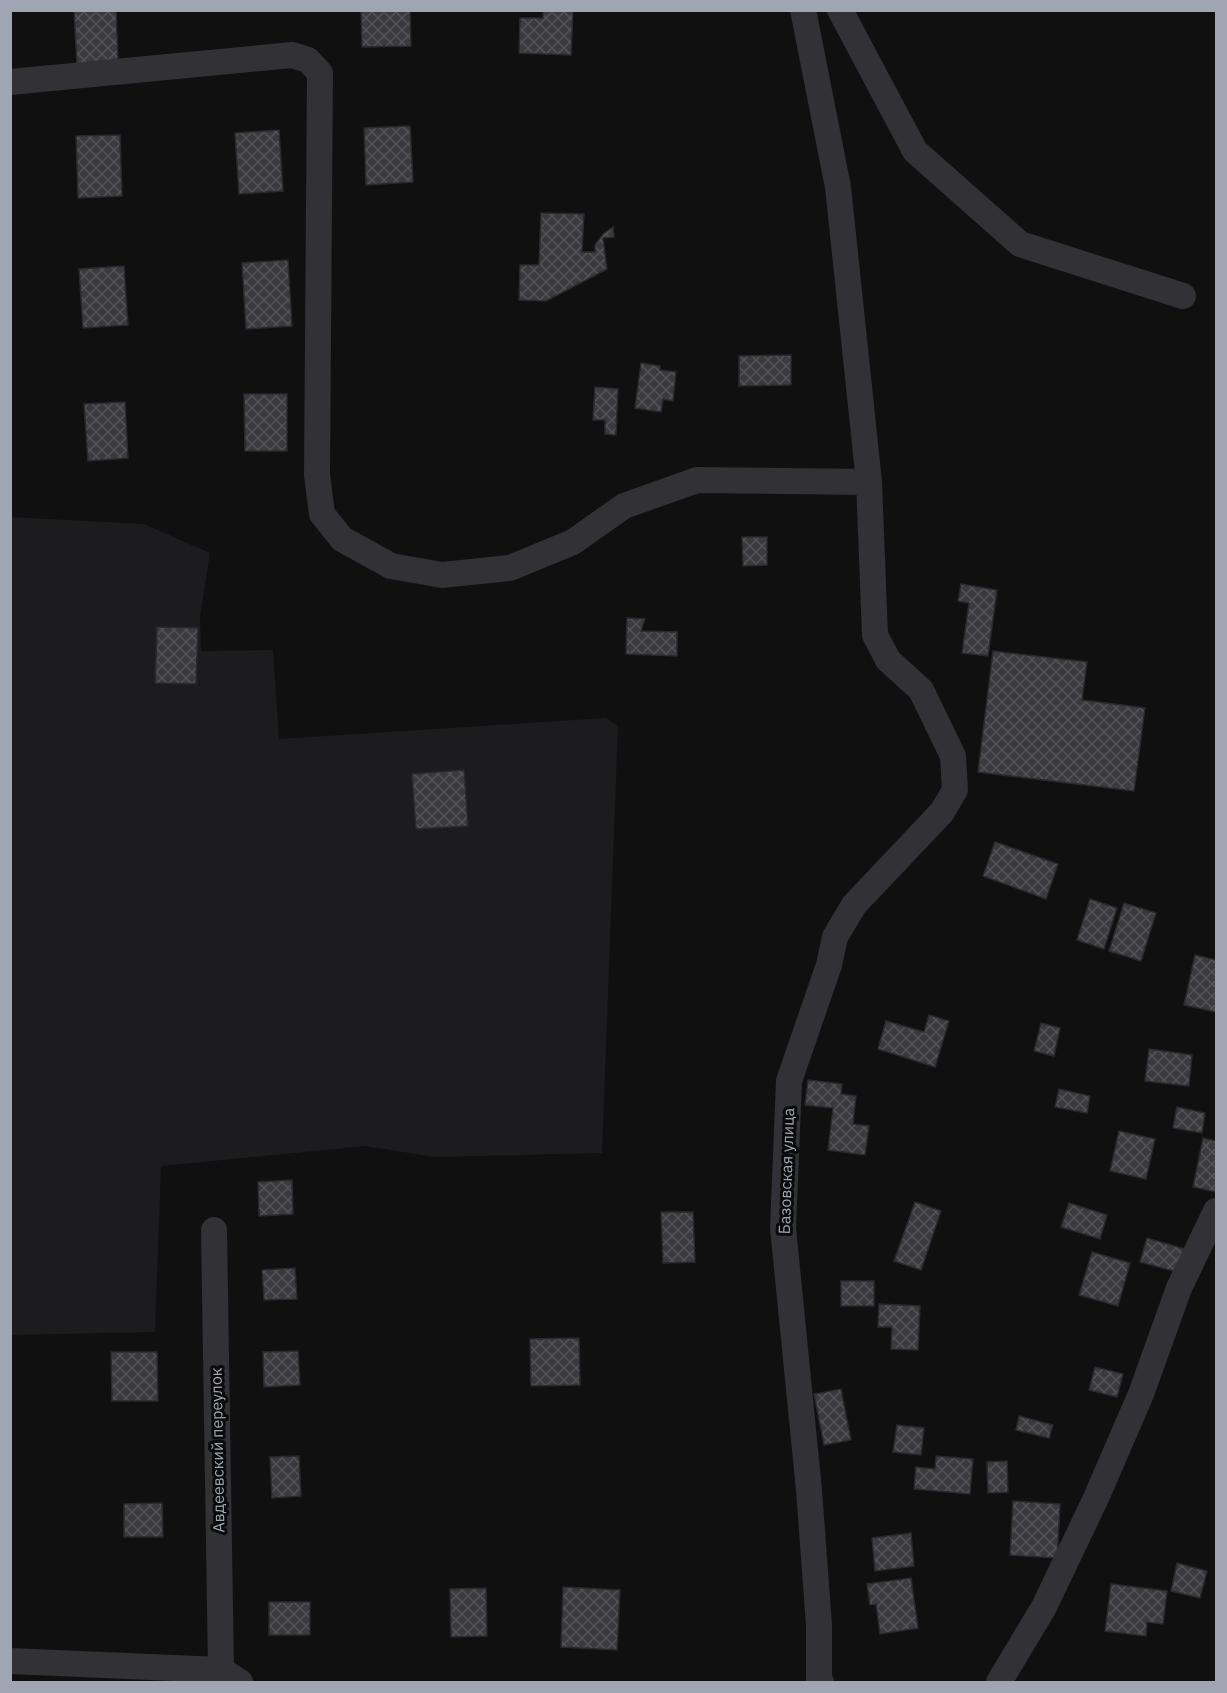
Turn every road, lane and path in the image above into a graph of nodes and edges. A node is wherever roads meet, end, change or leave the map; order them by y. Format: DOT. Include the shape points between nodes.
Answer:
graph roads {
  1 [pos="803,10"];
  2 [pos="840,10"];
  3 [pos="10,82"];
  4 [pos="1183,296"];
  5 [pos="869,482"];
  6 [pos="1216,1211"];
  7 [pos="214,1230"];
  8 [pos="10,1661"];
  9 [pos="230,1676"];
  10 [pos="819,1682"];
  11 [pos="999,1683"];
  1 -- 5 [label="street, Базовская улица" via="838,187"];
  2 -- 4 [label="street" via="915,152 1020,244"];
  3 -- 5 [label="street" via="292,55 308,60 320,73 316,475 322,514 342,539 391,566 442,575 510,568 573,542 624,506 697,480"];
  5 -- 10 [label="street, Базовская улица" via="875,635 888,660 921,690 953,756 955,790 942,812 854,905 835,937 789,1081 783,1228 809,1490"];
  6 -- 11 [label="street" via="1179,1288 1142,1394 1096,1498 1044,1608"];
  7 -- 9 [label="street, Авдеевский переулок"];
  8 -- 9 [label="street"];
}
